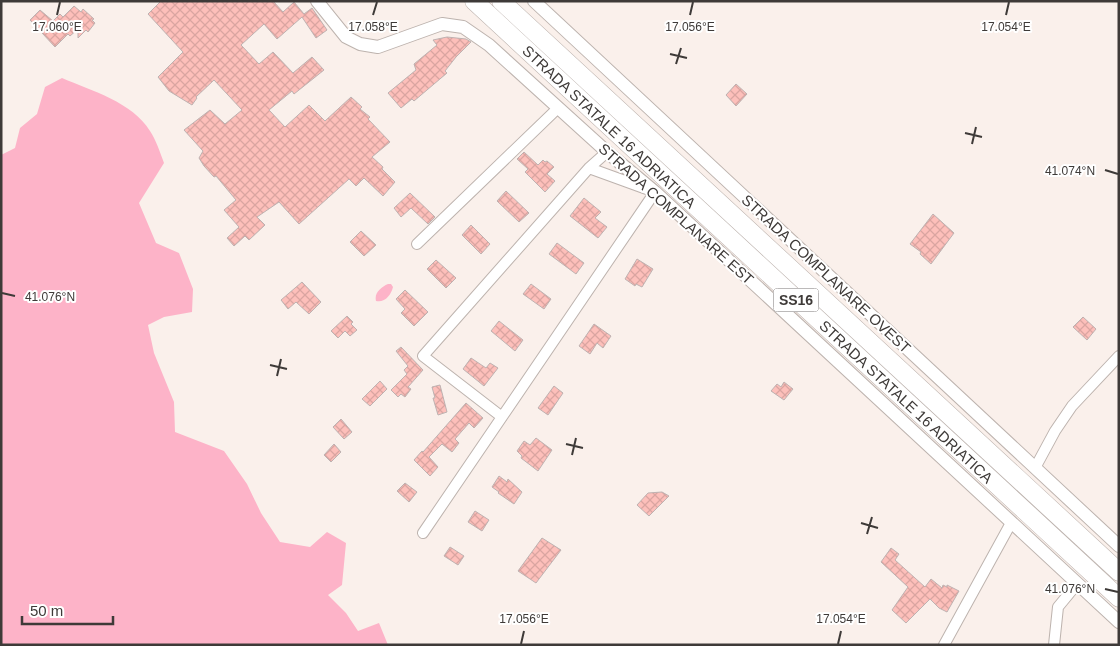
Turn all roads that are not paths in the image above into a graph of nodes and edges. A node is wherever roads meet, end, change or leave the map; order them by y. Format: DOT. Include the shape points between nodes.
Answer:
graph roads {
  1 [pos="317,1"];
  2 [pos="474,1"];
  3 [pos="502,1"];
  4 [pos="534,1"];
  5 [pos="558,108"];
  6 [pos="607,152"];
  7 [pos="589,168"];
  8 [pos="655,192"];
  9 [pos="417,244"];
  10 [pos="1119,356"];
  11 [pos="502,417"];
  12 [pos="1035,468"];
  13 [pos="1011,523"];
  14 [pos="423,533"];
  15 [pos="1119,546"];
  16 [pos="1119,572"];
  17 [pos="1077,584"];
  18 [pos="1119,598"];
  19 [pos="1119,622"];
  20 [pos="944,645"];
  21 [pos="1054,645"];
  1 -- 5 [label="street, STRADA COMPLANARE EST" via="346,37 360,44 378,47 442,24 463,27 489,45"];
  2 -- 18 [label="highway, STRADA STATALE 16 ADRIATICA / SS16"];
  3 -- 16 [label="highway, STRADA STATALE 16 ADRIATICA / SS16"];
  4 -- 12 [label="street, STRADA COMPLANARE OVEST"];
  5 -- 6 [label="street, STRADA COMPLANARE EST"];
  5 -- 9 [label="street"];
  6 -- 7 [label="street"];
  6 -- 8 [label="street, STRADA COMPLANARE EST"];
  7 -- 8 [label="street"];
  7 -- 11 [label="street" via="423,356"];
  8 -- 11 [label="street"];
  8 -- 13 [label="street, STRADA COMPLANARE EST"];
  10 -- 12 [label="street" via="1072,406"];
  11 -- 14 [label="street"];
  12 -- 15 [label="street, STRADA COMPLANARE OVEST"];
  13 -- 17 [label="street, STRADA COMPLANARE EST"];
  13 -- 20 [label="street"];
  17 -- 19 [label="street, STRADA COMPLANARE EST"];
  17 -- 21 [label="street" via="1058,607"];
}
